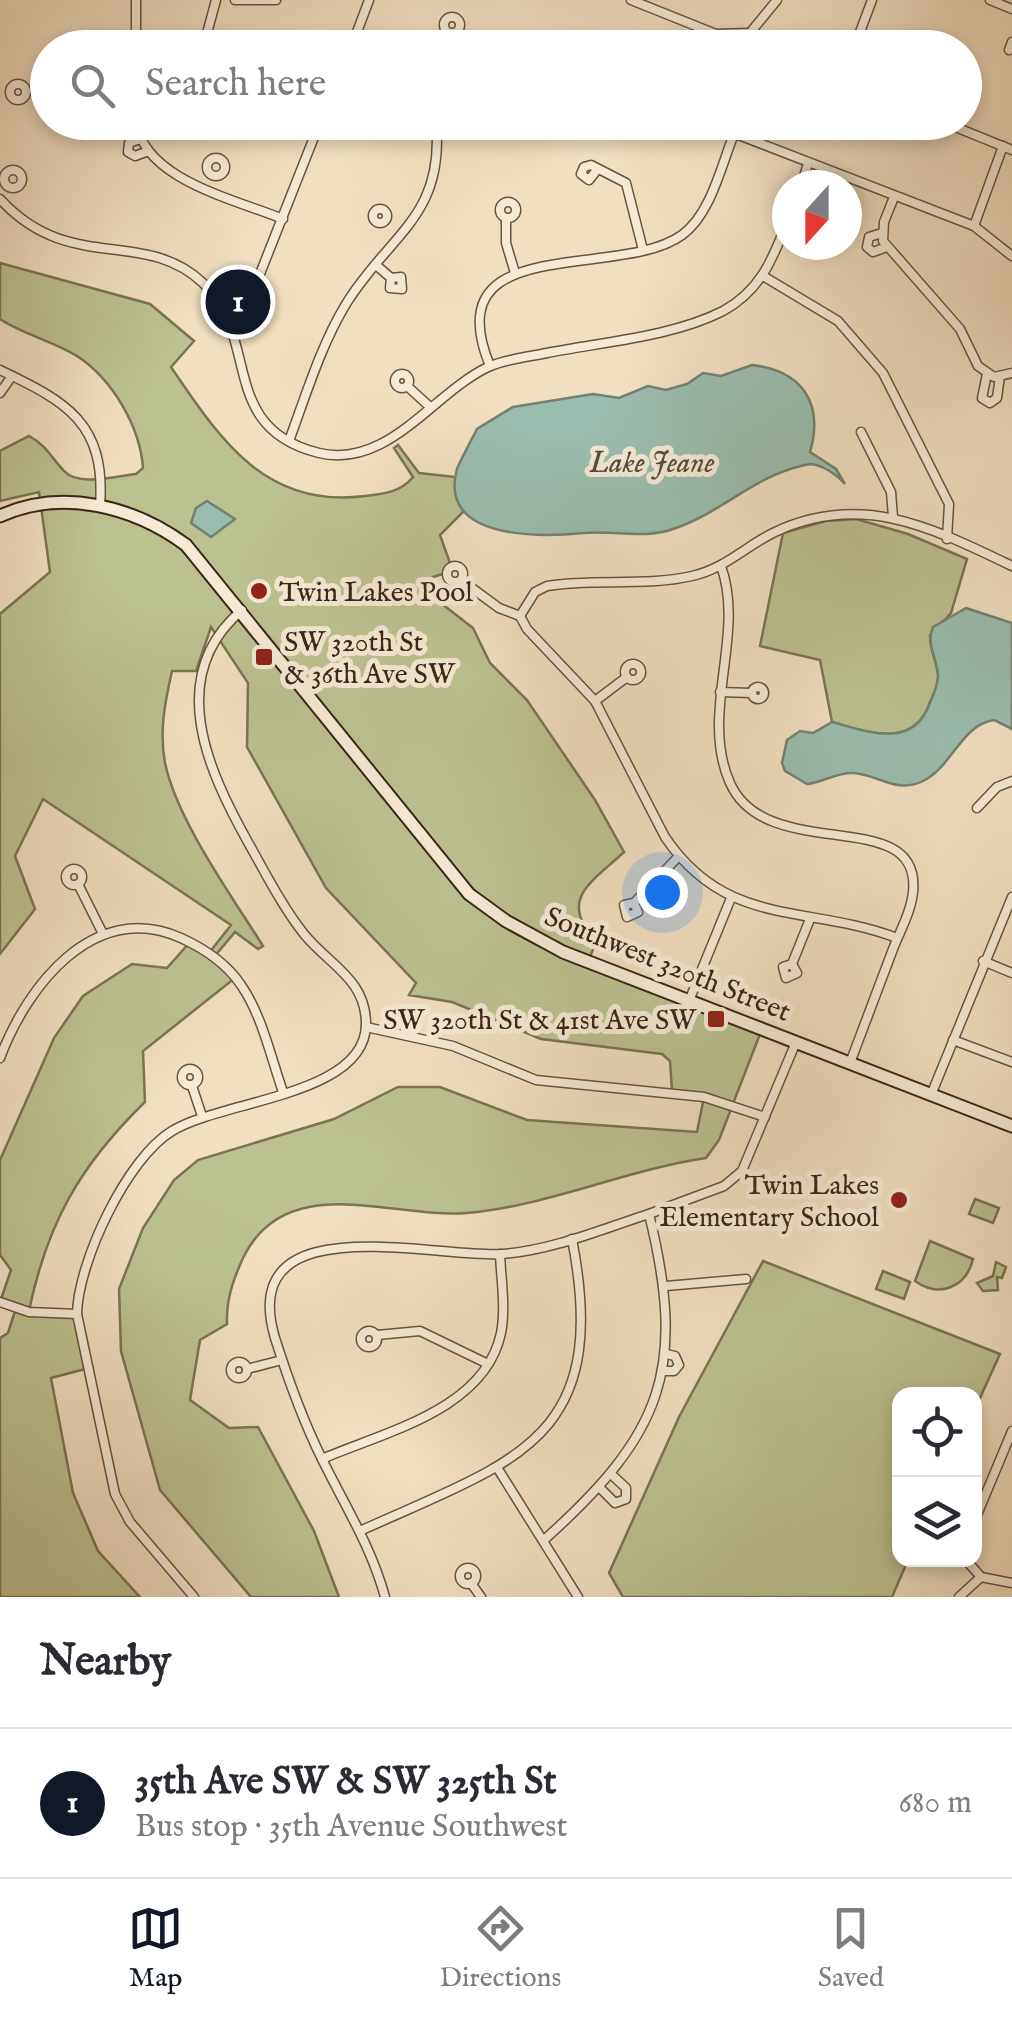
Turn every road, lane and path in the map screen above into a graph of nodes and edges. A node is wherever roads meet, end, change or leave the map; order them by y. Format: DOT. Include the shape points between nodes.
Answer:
graph roads {
  1 [pos="136,0"];
  2 [pos="216,0"];
  3 [pos="235,0"];
  4 [pos="276,0"];
  5 [pos="370,0"];
  6 [pos="631,0"];
  7 [pos="669,0"];
  8 [pos="777,0"];
  9 [pos="872,0"];
  10 [pos="990,0"];
  11 [pos="1012,9"];
  12 [pos="664,13"];
  13 [pos="136,30"];
  14 [pos="208,30"];
  15 [pos="358,30"];
  16 [pos="706,30"];
  17 [pos="754,30"];
  18 [pos="861,30"];
  19 [pos="982,138"];
  20 [pos="142,140"];
  21 [pos="313,140"];
  22 [pos="436,140"];
  23 [pos="731,140"];
  24 [pos="749,140"];
  25 [pos="143,146"];
  26 [pos="1008,148"];
  27 [pos="808,164"];
  28 [pos="806,170"];
  29 [pos="596,171"];
  30 [pos="213,175"];
  31 [pos="208,188"];
  32 [pos="2,193"];
  33 [pos="894,197"];
  34 [pos="506,218"];
  35 [pos="283,219"];
  36 [pos="386,220"];
  37 [pos="974,226"];
  38 [pos="882,233"];
  39 [pos="404,235"];
  40 [pos="887,247"];
  41 [pos="644,250"];
  42 [pos="772,256"];
  43 [pos="1012,256"];
  44 [pos="376,264"];
  45 [pos="515,273"];
  46 [pos="763,276"];
  47 [pos="391,278"];
  48 [pos="227,314"];
  49 [pos="490,366"];
  50 [pos="0,370"];
  51 [pos="1012,373"];
  52 [pos="12,376"];
  53 [pos="994,376"];
  54 [pos="407,386"];
  55 [pos="0,393"];
  56 [pos="428,406"];
  57 [pos="862,432"];
  58 [pos="289,441"];
  59 [pos="100,506"];
  60 [pos="0,516"];
  61 [pos="892,516"];
  62 [pos="948,539"];
  63 [pos="721,566"];
  64 [pos="1012,566"];
  65 [pos="461,580"];
  66 [pos="242,610"];
  67 [pos="520,616"];
  68 [pos="627,677"];
  69 [pos="720,692"];
  70 [pos="752,693"];
  71 [pos="595,701"];
  72 [pos="1012,781"];
  73 [pos="978,808"];
  74 [pos="678,857"];
  75 [pos="78,884"];
  76 [pos="1012,897"];
  77 [pos="731,898"];
  78 [pos="634,903"];
  79 [pos="810,919"];
  80 [pos="103,934"];
  81 [pos="897,938"];
  82 [pos="983,962"];
  83 [pos="792,964"];
  84 [pos="1012,973"];
  85 [pos="690,1000"];
  86 [pos="366,1027"];
  87 [pos="953,1040"];
  88 [pos="796,1042"];
  89 [pos="0,1058"];
  90 [pos="1012,1062"];
  91 [pos="850,1063"];
  92 [pos="192,1086"];
  93 [pos="283,1092"];
  94 [pos="931,1095"];
  95 [pos="202,1116"];
  96 [pos="765,1117"];
  97 [pos="1012,1126"];
  98 [pos="649,1214"];
  99 [pos="572,1239"];
  100 [pos="500,1254"];
  101 [pos="746,1279"];
  102 [pos="666,1286"];
  103 [pos="0,1302"];
  104 [pos="77,1314"];
  105 [pos="377,1336"];
  106 [pos="666,1354"];
  107 [pos="282,1360"];
  108 [pos="488,1364"];
  109 [pos="247,1370"];
  110 [pos="663,1370"];
  111 [pos="1012,1431"];
  112 [pos="322,1459"];
  113 [pos="498,1470"];
  114 [pos="611,1474"];
  115 [pos="600,1488"];
  116 [pos="982,1503"];
  117 [pos="362,1530"];
  118 [pos="544,1540"];
  119 [pos="972,1567"];
  120 [pos="981,1577"];
  121 [pos="471,1583"];
  122 [pos="1012,1583"];
  123 [pos="194,1597"];
  124 [pos="385,1597"];
  125 [pos="480,1597"];
  126 [pos="578,1597"];
  127 [pos="959,1597"];
  1 -- 13 [label="street"];
  2 -- 14 [label="street"];
  3 -- 4 [label="street"];
  5 -- 15 [label="street"];
  6 -- 12 [label="street"];
  7 -- 12 [label="street"];
  8 -- 17 [label="street"];
  9 -- 18 [label="street"];
  10 -- 11 [label="street"];
  12 -- 16 [label="street"];
  19 -- 26 [label="street"];
  20 -- 25 [label="street"];
  21 -- 35 [label="street"];
  22 -- 39 [label="street" via="433,184"];
  23 -- 41 [label="street" via="694,224"];
  24 -- 27 [label="street"];
  25 -- 25 [label="street" via="129,143 128,152 134,156"];
  25 -- 31 [label="street" via="177,176"];
  26 -- 37 [label="street"];
  27 -- 28 [label="street"];
  27 -- 33 [label="street"];
  29 -- 41 [label="street" via="614,174 629,188"];
  30 -- 31 [label="street"];
  31 -- 35 [label="street"];
  32 -- 48 [label="street" via="25,223 60,242 141,253 185,269"];
  33 -- 37 [label="street"];
  33 -- 38 [label="street"];
  34 -- 45 [label="street"];
  35 -- 48 [label="street" via="254,289"];
  36 -- 39 [label="street"];
  37 -- 43 [label="street"];
  38 -- 40 [label="street"];
  38 -- 40 [label="street" via="866,247"];
  39 -- 44 [label="street"];
  40 -- 53 [label="street"];
  41 -- 45 [label="street"];
  42 -- 46 [label="street"];
  44 -- 47 [label="street"];
  44 -- 58 [label="street" via="344,308"];
  45 -- 49 [label="street" via="491,290 479,314"];
  46 -- 49 [label="street" via="749,294 698,320"];
  46 -- 62 [label="street" via="838,321 862,344 950,504"];
  48 -- 58 [label="street" via="250,402"];
  49 -- 56 [label="street"];
  50 -- 52 [label="street"];
  51 -- 53 [label="street"];
  52 -- 55 [label="street"];
  52 -- 59 [label="street" via="57,398 82,423 98,462"];
  53 -- 53 [label="street" via="996,398 990,403 982,398"];
  54 -- 56 [label="street"];
  56 -- 58 [label="street" via="373,449 334,456"];
  57 -- 61 [label="street" via="891,492"];
  59 -- 60 [label="main road, Southwest 320th Street" via="43,502"];
  59 -- 66 [label="main road, Southwest 320th Street" via="174,536"];
  61 -- 62 [label="street"];
  61 -- 63 [label="street" via="851,511 811,517"];
  62 -- 64 [label="street"];
  63 -- 67 [label="street" via="661,580 547,586"];
  63 -- 69 [label="street" via="730,590"];
  65 -- 67 [label="street"];
  66 -- 85 [label="main road, Southwest 320th Street" via="470,894 539,940"];
  66 -- 86 [label="street" via="214,640 204,671 200,702 208,762 305,936 360,992"];
  67 -- 71 [label="street"];
  68 -- 71 [label="street"];
  69 -- 70 [label="street"];
  69 -- 81 [label="street" via="719,739 730,784 754,813 784,829 875,839 907,863 911,902"];
  71 -- 74 [label="street"];
  72 -- 73 [label="street"];
  74 -- 77 [label="street"];
  74 -- 78 [label="street"];
  75 -- 80 [label="street"];
  76 -- 82 [label="street"];
  77 -- 79 [label="street"];
  77 -- 85 [label="street"];
  79 -- 81 [label="street" via="856,923"];
  79 -- 83 [label="street"];
  80 -- 89 [label="street" via="39,984"];
  80 -- 93 [label="street" via="121,928 169,933 217,960 241,984"];
  81 -- 91 [label="street"];
  82 -- 84 [label="street"];
  82 -- 87 [label="street"];
  85 -- 88 [label="main road, Southwest 320th Street"];
  86 -- 93 [label="street" via="340,1072"];
  86 -- 96 [label="street" via="452,1046 536,1080 704,1096"];
  87 -- 90 [label="street"];
  87 -- 94 [label="street"];
  88 -- 91 [label="main road, Southwest 320th Street"];
  88 -- 96 [label="street"];
  91 -- 94 [label="main road, Southwest 320th Street"];
  92 -- 95 [label="street"];
  93 -- 95 [label="street"];
  94 -- 97 [label="main road, Southwest 320th Street"];
  95 -- 104 [label="street" via="166,1135 128,1183 86,1266"];
  96 -- 98 [label="street" via="734,1180"];
  98 -- 99 [label="street"];
  98 -- 102 [label="street"];
  99 -- 100 [label="street"];
  99 -- 113 [label="street" via="584,1322 572,1380 553,1418"];
  100 -- 107 [label="street" via="326,1247 297,1258 282,1274 270,1316"];
  100 -- 108 [label="street" via="503,1312"];
  101 -- 102 [label="street"];
  102 -- 106 [label="street"];
  103 -- 104 [label="street" via="29,1312"];
  104 -- 123 [label="street" via="115,1494 130,1522"];
  105 -- 108 [label="street" via="420,1331"];
  106 -- 110 [label="street"];
  106 -- 110 [label="street" via="678,1358 679,1366"];
  107 -- 109 [label="street"];
  107 -- 112 [label="street"];
  108 -- 112 [label="street" via="447,1404"];
  110 -- 114 [label="street" via="644,1421"];
  111 -- 116 [label="street"];
  112 -- 117 [label="street"];
  113 -- 117 [label="street"];
  113 -- 118 [label="street"];
  114 -- 115 [label="street"];
  114 -- 115 [label="street" via="626,1488 626,1499 615,1503"];
  115 -- 118 [label="street"];
  117 -- 124 [label="street"];
  118 -- 126 [label="street"];
  119 -- 120 [label="street"];
  120 -- 122 [label="street"];
  120 -- 127 [label="street"];
  121 -- 125 [label="street"];
}
